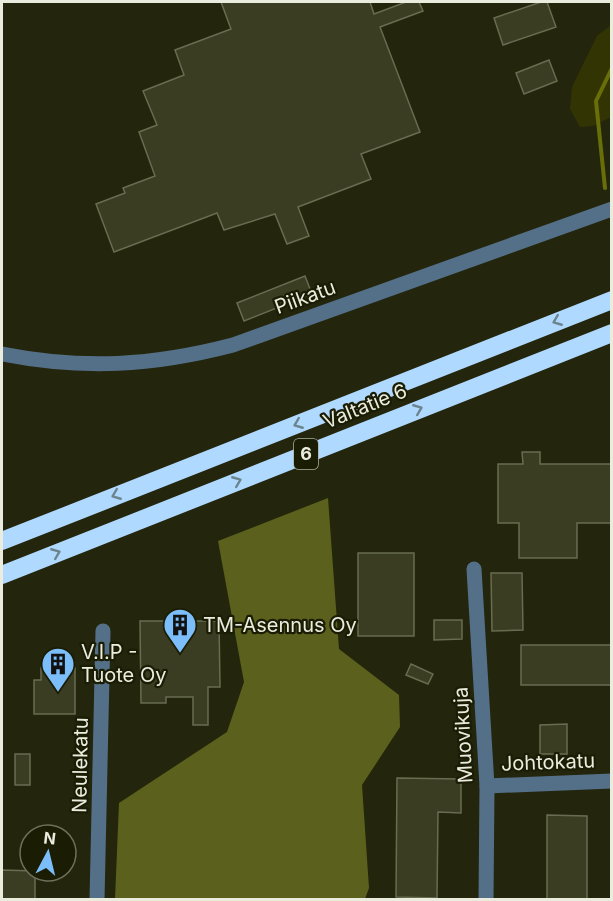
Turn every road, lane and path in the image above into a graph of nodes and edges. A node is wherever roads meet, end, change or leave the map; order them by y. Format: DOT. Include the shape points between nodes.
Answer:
graph roads {
  1 [pos="612,209"];
  2 [pos="612,300"];
  3 [pos="612,333"];
  4 [pos="2,354"];
  5 [pos="2,541"];
  6 [pos="474,569"];
  7 [pos="2,575"];
  8 [pos="103,631"];
  9 [pos="612,781"];
  10 [pos="487,786"];
  11 [pos="97,900"];
  12 [pos="486,900"];
  1 -- 4 [label="street, Piikatu" via="233,345 184,358 104,366 33,361"];
  2 -- 5 [label="highway, Valtatie 6 / 6, one-way"];
  7 -- 3 [label="highway, Valtatie 6 / 6, one-way"];
  6 -- 10 [label="street, Muovikuja"];
  8 -- 11 [label="street, Neulekatu"];
  9 -- 10 [label="street, Johtokatu"];
  10 -- 12 [label="street, Muovikuja"];
}
